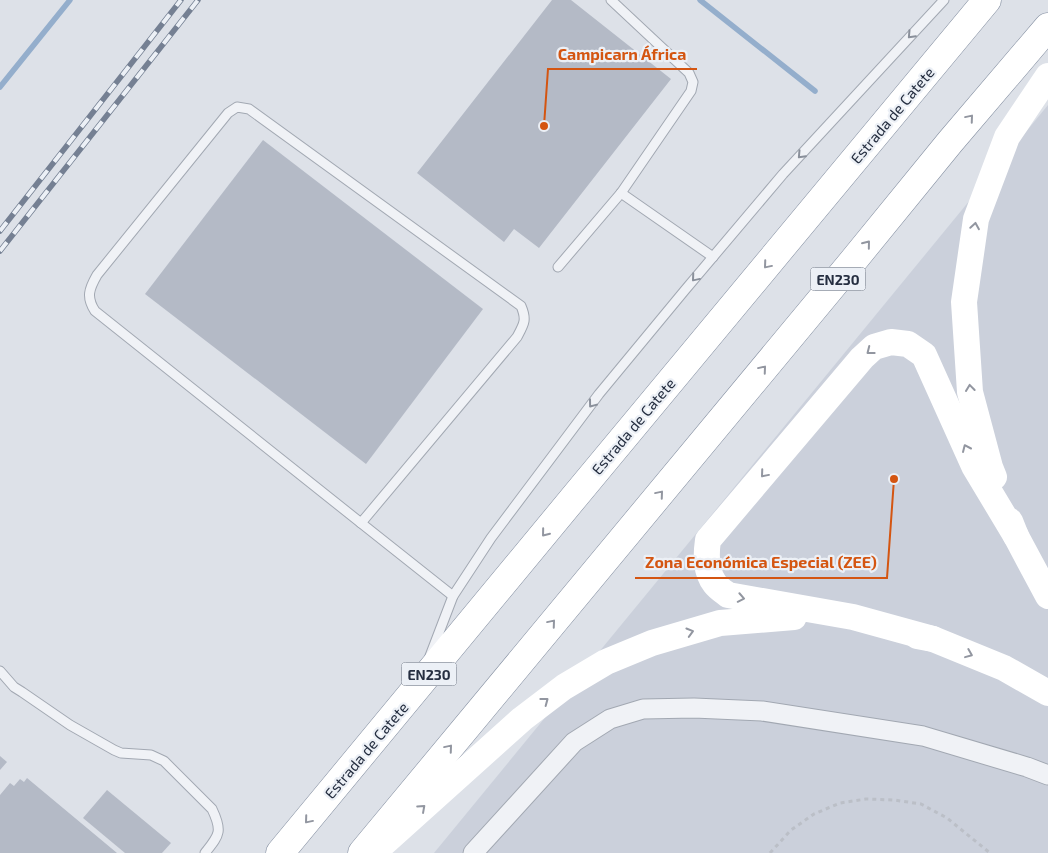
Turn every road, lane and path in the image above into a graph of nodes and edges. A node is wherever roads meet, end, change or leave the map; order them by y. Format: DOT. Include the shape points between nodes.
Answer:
graph roads {
  1 [pos="611,0"];
  2 [pos="944,0"];
  3 [pos="987,0"];
  4 [pos="1048,26"];
  5 [pos="1048,76"];
  6 [pos="621,192"];
  7 [pos="713,257"];
  8 [pos="558,267"];
  9 [pos="361,523"];
  10 [pos="1016,536"];
  11 [pos="453,596"];
  12 [pos="1048,596"];
  13 [pos="933,639"];
  14 [pos="0,670"];
  15 [pos="418,688"];
  16 [pos="1048,693"];
  17 [pos="1048,774"];
  18 [pos="205,853"];
  19 [pos="280,853"];
  20 [pos="362,853"];
  21 [pos="374,853"];
  22 [pos="473,853"];
  23 [pos="770,853"];
  24 [pos="990,853"];
  1 -- 6 [label="lane" via="689,73 693,82 691,91"];
  2 -- 7 [label="lane, one-way" via="783,174"];
  3 -- 15 [label="highway, Estrada de Catete / EN230, one-way"];
  20 -- 4 [label="highway, EN230, one-way"];
  10 -- 5 [label="street, one-way" via="990,467 970,392 964,302 976,219 1007,137"];
  6 -- 7 [label="lane"];
  6 -- 8 [label="lane"];
  7 -- 11 [label="lane, one-way" via="599,394 491,538"];
  9 -- 9 [label="lane" via="90,304 90,287 97,275 228,112 237,107 256,114 521,306 524,314 517,336"];
  9 -- 11 [label="lane"];
  10 -- 12 [label="street"];
  10 -- 13 [label="street, one-way" via="974,466 924,355 908,344 891,342 874,347 862,358 708,540 708,570 715,584 728,595 853,617"];
  11 -- 15 [label="lane"];
  13 -- 16 [label="street, one-way" via="1004,668"];
  21 -- 13 [label="street, one-way" via="522,719 564,687 606,662 652,643 720,624 792,617 866,626"];
  14 -- 18 [label="lane" via="22,692 114,750 151,754 164,760 217,818 217,837"];
  15 -- 19 [label="highway, Estrada de Catete / EN230, one-way"];
  17 -- 22 [label="street" via="923,736 762,711 643,709 610,719 574,742"];
  23 -- 24 [label="path" via="791,830 814,814 840,803 866,799 921,804 947,818"];
}
